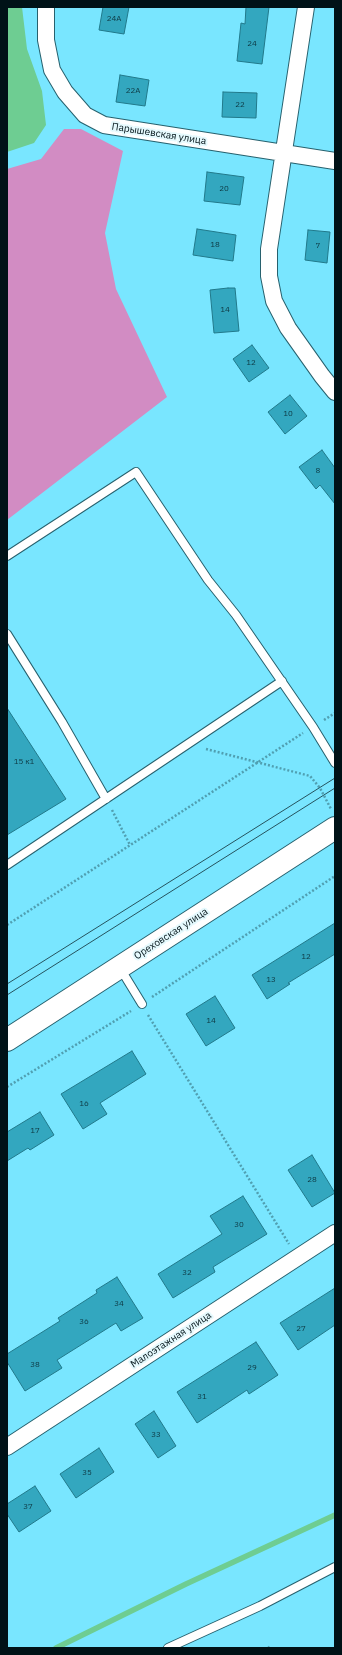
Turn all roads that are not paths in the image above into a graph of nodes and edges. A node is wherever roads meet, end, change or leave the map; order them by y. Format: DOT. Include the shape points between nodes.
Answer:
graph roads {
  1 [pos="46,7"];
  2 [pos="306,7"];
  3 [pos="282,154"];
  4 [pos="335,161"];
  5 [pos="335,392"];
  6 [pos="7,556"];
  7 [pos="7,634"];
  8 [pos="282,681"];
  9 [pos="335,763"];
  10 [pos="106,800"];
  11 [pos="335,828"];
  12 [pos="7,864"];
  13 [pos="120,968"];
  14 [pos="142,1004"];
  15 [pos="7,1040"];
  16 [pos="335,1233"];
  17 [pos="7,1447"];
  18 [pos="335,1567"];
  19 [pos="168,1648"];
  1 -- 3 [label="street, Парышевская улица" via="46,40 52,70 65,92 86,115 104,125"];
  2 -- 3 [label="street"];
  3 -- 4 [label="street, Парышевская улица"];
  3 -- 5 [label="street" via="269,249 269,276 274,301 288,328"];
  6 -- 8 [label="lane" via="136,472 208,580"];
  7 -- 10 [label="lane" via="62,722"];
  8 -- 9 [label="lane"];
  8 -- 10 [label="lane" via="186,743"];
  10 -- 12 [label="lane"];
  11 -- 13 [label="main road, Ореховская улица"];
  13 -- 14 [label="lane"];
  13 -- 15 [label="main road, Ореховская улица"];
  16 -- 17 [label="street, Малоэтажная улица"];
  18 -- 19 [label="lane" via="260,1606"];
}
